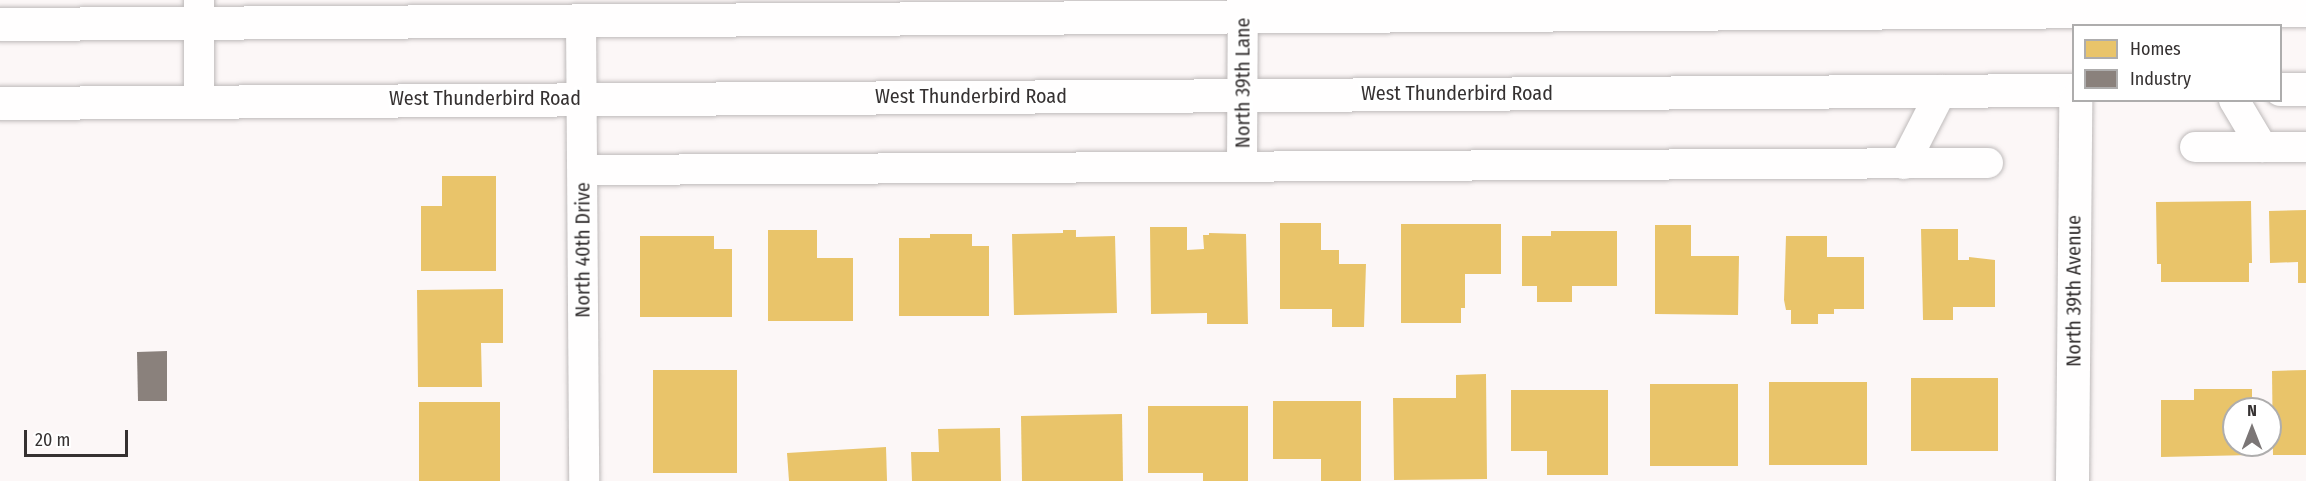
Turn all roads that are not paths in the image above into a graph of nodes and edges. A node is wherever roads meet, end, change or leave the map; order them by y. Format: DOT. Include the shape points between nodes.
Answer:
graph roads {
  1 [pos="957,9"];
  2 [pos="1243,9"];
  3 [pos="2306,10"];
  4 [pos="199,11"];
  5 [pos="2076,12"];
  6 [pos="581,20"];
  7 [pos="0,24"];
  8 [pos="2282,89"];
  9 [pos="2306,89"];
  10 [pos="1942,90"];
  11 [pos="2072,90"];
  12 [pos="1243,94"];
  13 [pos="582,98"];
  14 [pos="199,101"];
  15 [pos="2075,102"];
  16 [pos="2235,102"];
  17 [pos="0,103"];
  18 [pos="2195,147"];
  19 [pos="2262,147"];
  20 [pos="2306,147"];
  21 [pos="1988,163"];
  22 [pos="1904,164"];
  23 [pos="1242,166"];
  24 [pos="583,170"];
  25 [pos="584,481"];
  26 [pos="2072,481"];
  1 -- 2 [label="main road"];
  1 -- 6 [label="main road"];
  2 -- 5 [label="main road"];
  2 -- 12 [label="street, North 39th Lane"];
  3 -- 5 [label="main road"];
  4 -- 6 [label="main road"];
  4 -- 7 [label="main road"];
  4 -- 14 [label="street"];
  6 -- 13 [label="street, North 40th Drive"];
  8 -- 9 [label="main road"];
  10 -- 11 [label="main road, West Thunderbird Road"];
  10 -- 12 [label="main road, West Thunderbird Road"];
  10 -- 22 [label="street"];
  12 -- 13 [label="main road, West Thunderbird Road"];
  12 -- 23 [label="street, North 39th Lane"];
  13 -- 14 [label="main road, West Thunderbird Road"];
  13 -- 24 [label="street, North 40th Drive"];
  14 -- 17 [label="main road, West Thunderbird Road"];
  15 -- 26 [label="main road, North 39th Avenue"];
  16 -- 19 [label="street"];
  18 -- 19 [label="street"];
  19 -- 20 [label="street"];
  21 -- 22 [label="street"];
  22 -- 23 [label="street"];
  23 -- 24 [label="street"];
  24 -- 25 [label="street, North 40th Drive"];
}
